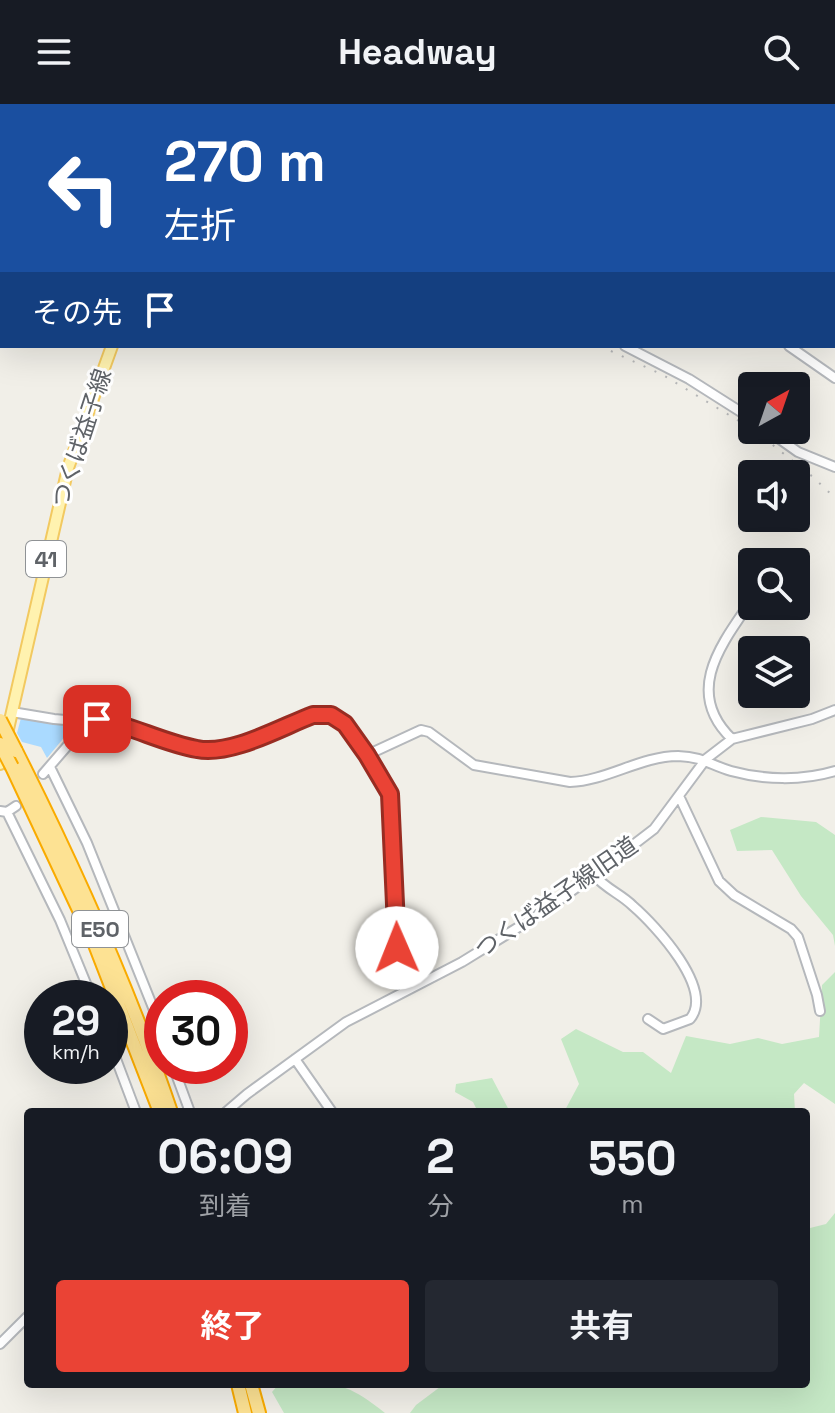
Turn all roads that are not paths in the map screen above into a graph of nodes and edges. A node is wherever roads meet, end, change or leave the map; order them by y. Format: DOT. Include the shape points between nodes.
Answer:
graph roads {
  1 [pos="111,348"];
  2 [pos="629,348"];
  3 [pos="792,348"];
  4 [pos="835,378"];
  5 [pos="738,410"];
  6 [pos="787,444"];
  7 [pos="835,467"];
  8 [pos="739,620"];
  9 [pos="835,710"];
  10 [pos="12,712"];
  11 [pos="0,720"];
  12 [pos="88,722"];
  13 [pos="732,739"];
  14 [pos="0,744"];
  15 [pos="367,755"];
  16 [pos="706,759"];
  17 [pos="6,766"];
  18 [pos="835,771"];
  19 [pos="679,796"];
  20 [pos="16,806"];
  21 [pos="3,812"];
  22 [pos="594,875"];
  23 [pos="85,980"];
  24 [pos="144,985"];
  25 [pos="405,991"];
  26 [pos="820,1011"];
  27 [pos="648,1019"];
  28 [pos="295,1059"];
  29 [pos="125,1084"];
  30 [pos="180,1084"];
  31 [pos="134,1108"];
  32 [pos="158,1108"];
  33 [pos="170,1108"];
  34 [pos="189,1108"];
  35 [pos="231,1108"];
  36 [pos="329,1108"];
  37 [pos="24,1320"];
  38 [pos="0,1344"];
  39 [pos="239,1388"];
  40 [pos="252,1388"];
  41 [pos="245,1413"];
  42 [pos="259,1413"];
  1 -- 10 [label="main road, つくば益子線 / 41" via="65,477"];
  2 -- 5 [label="street"];
  3 -- 4 [label="street"];
  6 -- 7 [label="street"];
  8 -- 13 [label="street" via="717,654 707,683 713,710"];
  9 -- 13 [label="street, つくば益子線旧道"];
  10 -- 12 [label="street"];
  10 -- 17 [label="main road, つくば益子線 / 41"];
  11 -- 33 [label="highway, E50, bridge" via="103,937"];
  12 -- 15 [label="street" via="114,722 197,749 220,750 325,713 345,724"];
  12 -- 24 [label="street" via="46,770 87,843"];
  13 -- 16 [label="street, つくば益子線旧道"];
  14 -- 17 [label="highway, E50, bridge"];
  15 -- 16 [label="street" via="421,730 474,765 570,782 664,757"];
  15 -- 25 [label="street" via="390,794 396,964"];
  16 -- 18 [label="street" via="728,771 767,777 812,778"];
  16 -- 19 [label="street, つくば益子線旧道"];
  17 -- 32 [label="highway, E50" via="94,942"];
  19 -- 22 [label="street, つくば益子線旧道" via="654,829"];
  19 -- 26 [label="street" via="719,881 798,937"];
  20 -- 21 [label="street"];
  21 -- 23 [label="street" via="60,920"];
  22 -- 25 [label="street, つくば益子線旧道" via="462,962"];
  22 -- 27 [label="street" via="665,937 697,992 690,1019 663,1029"];
  25 -- 28 [label="street, つくば益子線旧道" via="346,1022"];
  28 -- 35 [label="street, つくば益子線旧道"];
  28 -- 36 [label="street"];
  29 -- 31 [label="street"];
  30 -- 34 [label="street"];
  37 -- 38 [label="street"];
  39 -- 41 [label="highway"];
  40 -- 42 [label="highway"];
}
